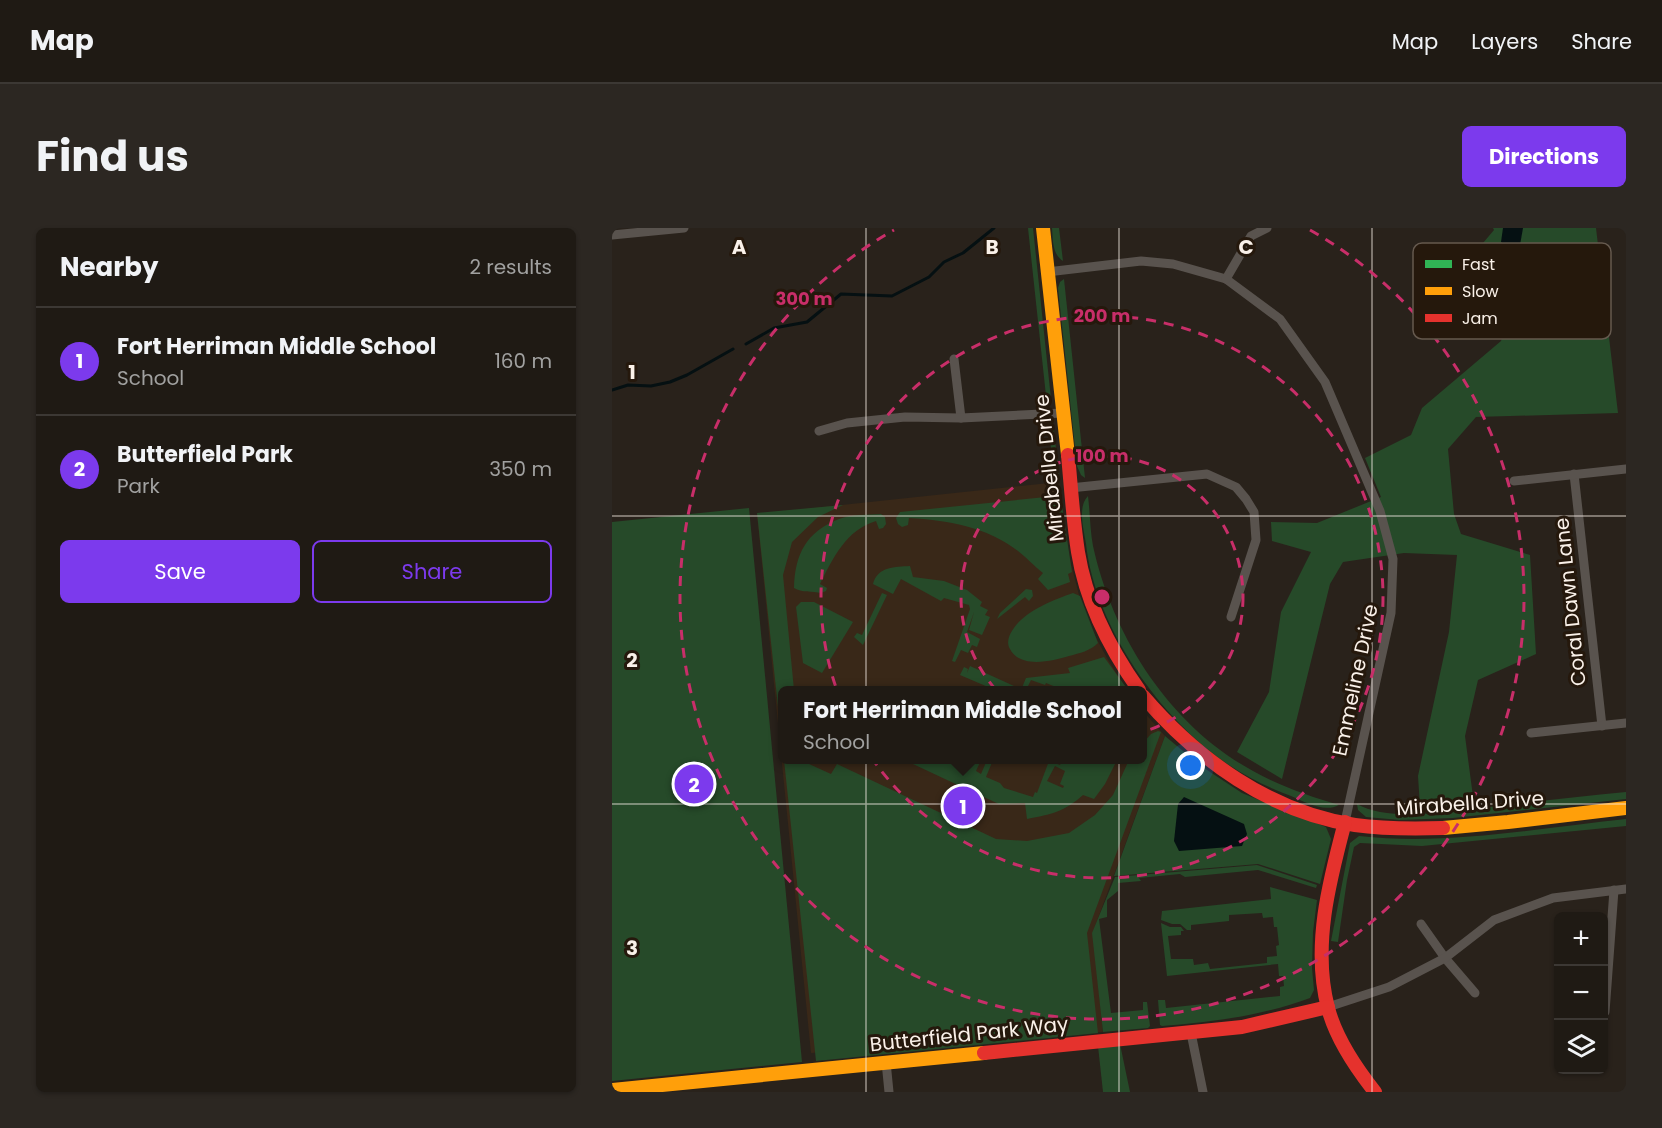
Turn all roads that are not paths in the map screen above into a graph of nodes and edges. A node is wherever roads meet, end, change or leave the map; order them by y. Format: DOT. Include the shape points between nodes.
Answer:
graph roads {
  1 [pos="684,228"];
  2 [pos="1042,228"];
  3 [pos="1267,228"];
  4 [pos="660,229"];
  5 [pos="612,235"];
  6 [pos="1047,272"];
  7 [pos="1226,279"];
  8 [pos="954,359"];
  9 [pos="1062,413"];
  10 [pos="961,418"];
  11 [pos="819,431"];
  12 [pos="1626,468"];
  13 [pos="1574,474"];
  14 [pos="1514,481"];
  15 [pos="1070,488"];
  16 [pos="1231,617"];
  17 [pos="1136,686"];
  18 [pos="1147,701"];
  19 [pos="1626,723"];
  20 [pos="1602,726"];
  21 [pos="1531,733"];
  22 [pos="1626,808"];
  23 [pos="1345,822"];
  24 [pos="1626,889"];
  25 [pos="1614,890"];
  26 [pos="1421,924"];
  27 [pos="1445,958"];
  28 [pos="1608,971"];
  29 [pos="1475,993"];
  30 [pos="1328,1007"];
  31 [pos="1191,1033"];
  32 [pos="886,1062"];
  33 [pos="612,1090"];
  34 [pos="890,1092"];
  35 [pos="1203,1092"];
  36 [pos="1375,1092"];
  1 -- 4 [label="street"];
  2 -- 6 [label="street, Mirabella Drive"];
  3 -- 7 [label="street" via="1251,236"];
  4 -- 5 [label="street"];
  6 -- 7 [label="street, Emmeline Drive" via="1141,261 1173,264"];
  6 -- 9 [label="street, Mirabella Drive"];
  7 -- 23 [label="street, Emmeline Drive" via="1280,319 1325,382 1380,511 1393,559 1391,613"];
  8 -- 10 [label="street"];
  9 -- 10 [label="street"];
  9 -- 15 [label="street, Mirabella Drive"];
  10 -- 11 [label="street" via="905,417 847,423"];
  12 -- 13 [label="street"];
  13 -- 14 [label="street"];
  13 -- 20 [label="street, Coral Dawn Lane"];
  15 -- 16 [label="street" via="1207,474 1236,487 1254,512 1256,540"];
  15 -- 17 [label="street, Mirabella Drive" via="1078,552 1088,592 1112,648"];
  18 -- 23 [label="street, Mirabella Drive" via="1185,741 1233,777 1293,807"];
  19 -- 20 [label="street"];
  20 -- 21 [label="street"];
  22 -- 23 [label="street, Mirabella Drive" via="1446,829 1387,828"];
  23 -- 30 [label="street, Emmeline Drive" via="1324,932"];
  24 -- 25 [label="street"];
  25 -- 27 [label="street" via="1553,898 1494,920"];
  25 -- 28 [label="street"];
  26 -- 27 [label="street"];
  27 -- 29 [label="street"];
  27 -- 30 [label="street" via="1389,987"];
  30 -- 31 [label="street, Butterfield Park Way" via="1242,1027"];
  30 -- 36 [label="street, Emmeline Drive" via="1354,1064"];
  31 -- 32 [label="street, Butterfield Park Way"];
  31 -- 35 [label="street"];
  32 -- 33 [label="street, Butterfield Park Way"];
  32 -- 34 [label="street"];
}
